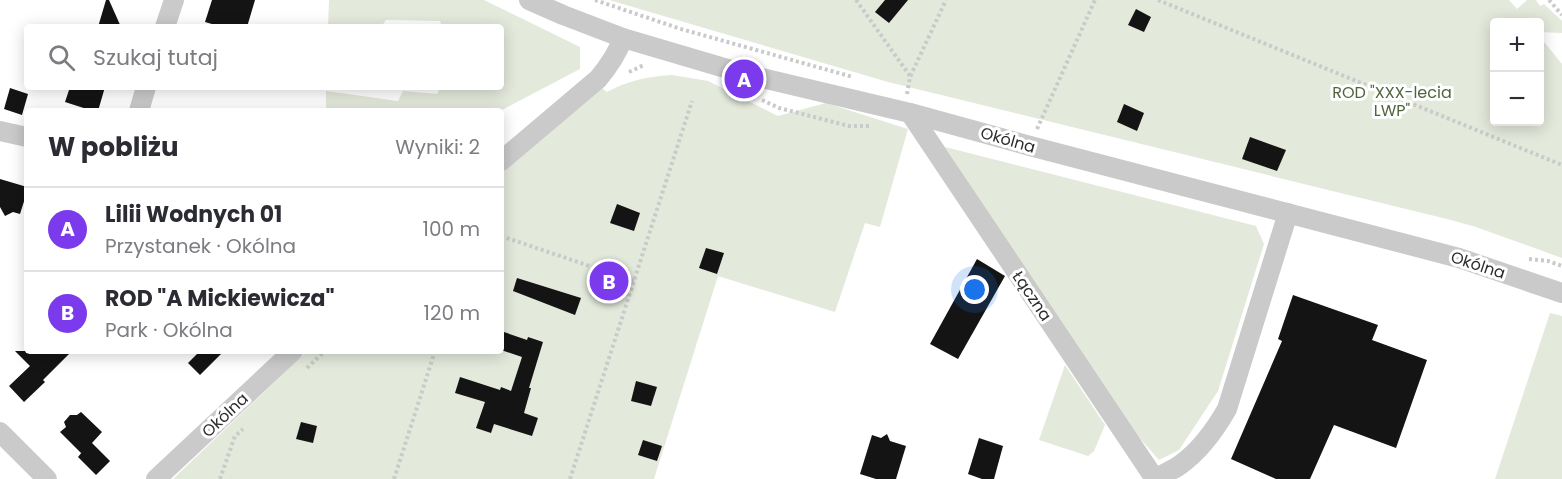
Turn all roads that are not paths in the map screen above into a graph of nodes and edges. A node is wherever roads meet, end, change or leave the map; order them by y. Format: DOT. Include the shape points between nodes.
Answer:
graph roads {
  1 [pos="174,0"];
  2 [pos="529,0"];
  3 [pos="166,24"];
  4 [pos="623,38"];
  5 [pos="145,90"];
  6 [pos="140,108"];
  7 [pos="910,113"];
  8 [pos="0,131"];
  9 [pos="24,136"];
  10 [pos="504,158"];
  11 [pos="1288,213"];
  12 [pos="1562,293"];
  13 [pos="290,354"];
  14 [pos="0,432"];
  15 [pos="47,479"];
  16 [pos="156,479"];
  17 [pos="1155,479"];
  1 -- 3 [label="street"];
  2 -- 4 [label="street"];
  4 -- 7 [label="street, Okólna" via="745,74"];
  4 -- 10 [label="street" via="617,54 598,79"];
  5 -- 6 [label="street"];
  7 -- 11 [label="street, Okólna"];
  7 -- 17 [label="street, Łączna"];
  8 -- 9 [label="street"];
  11 -- 12 [label="street, Okólna" via="1459,258"];
  11 -- 17 [label="street" via="1227,409 1199,449"];
  13 -- 16 [label="street, Okólna"];
  14 -- 15 [label="street"];
}
